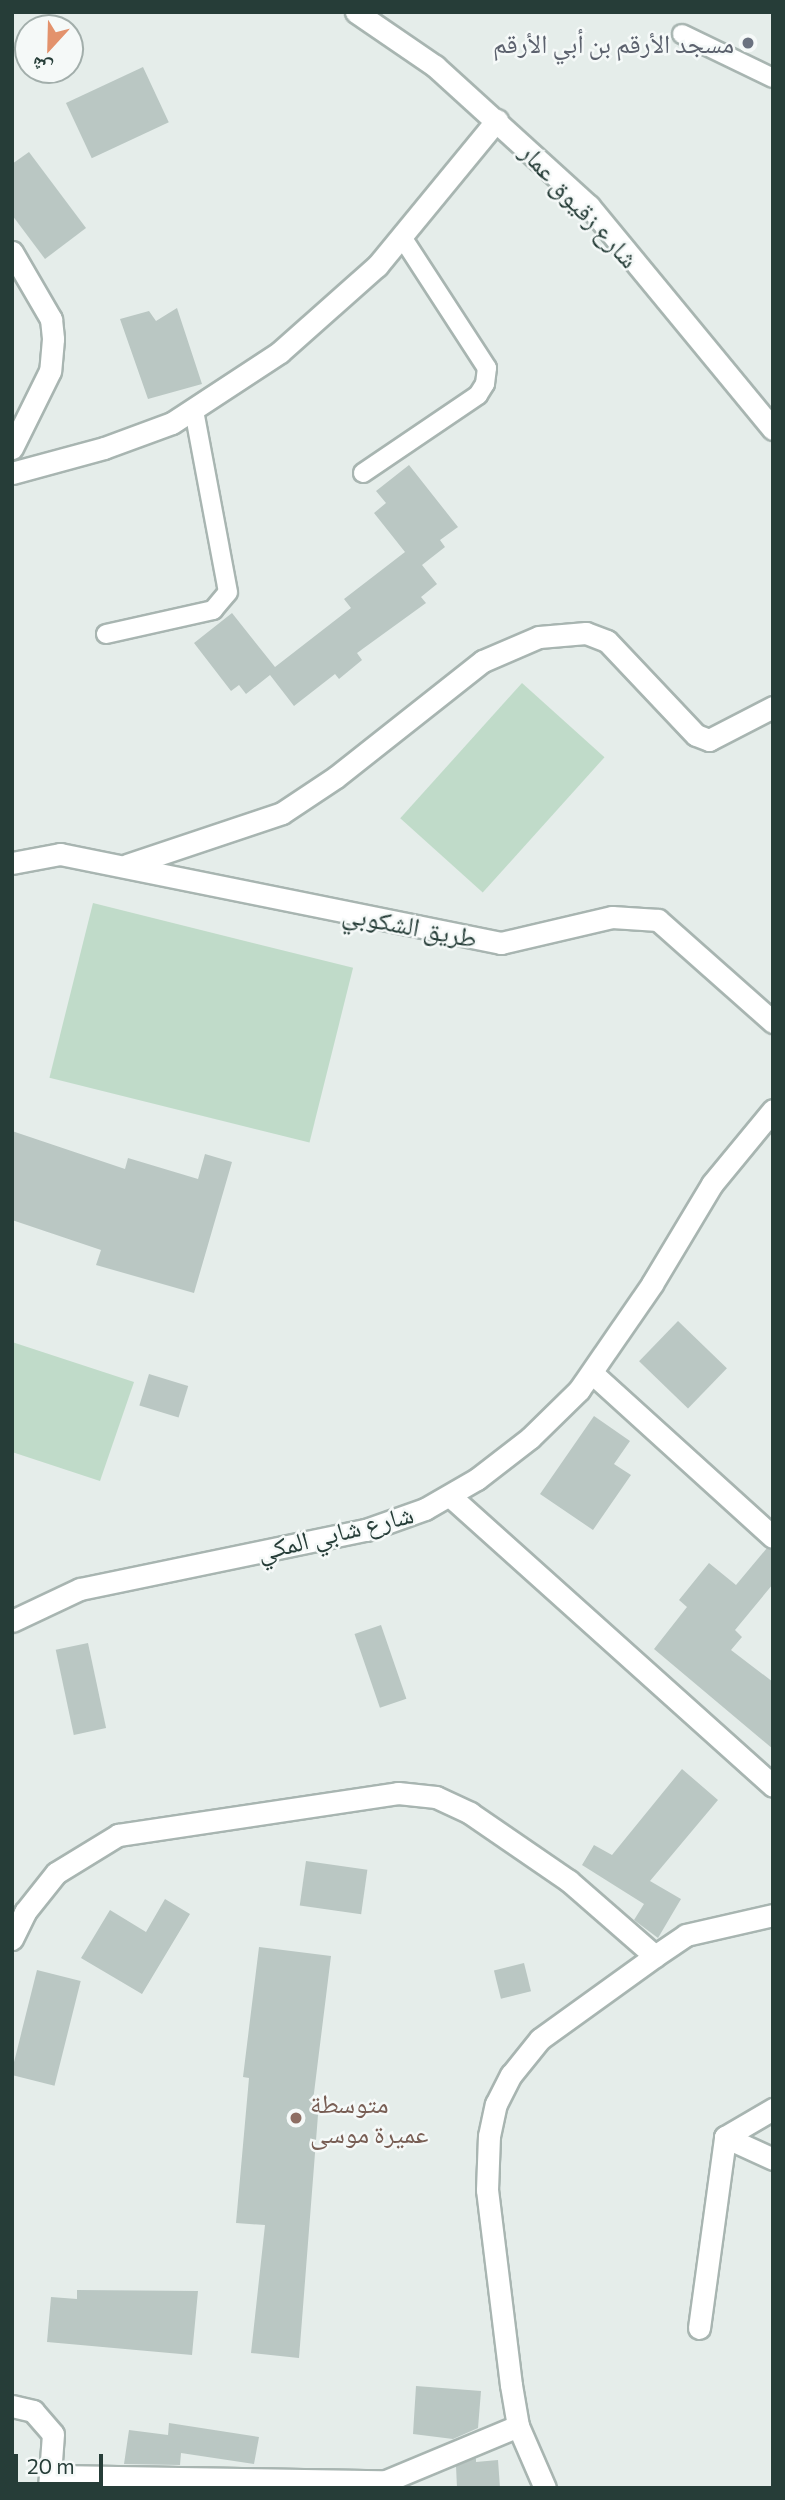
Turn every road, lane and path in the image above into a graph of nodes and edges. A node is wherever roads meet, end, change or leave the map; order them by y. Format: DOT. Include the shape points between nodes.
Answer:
graph roads {
  1 [pos="356,12"];
  2 [pos="682,34"];
  3 [pos="773,78"];
  4 [pos="497,120"];
  5 [pos="402,237"];
  6 [pos="12,252"];
  7 [pos="194,410"];
  8 [pos="773,429"];
  9 [pos="12,448"];
  10 [pos="12,473"];
  11 [pos="363,474"];
  12 [pos="106,634"];
  13 [pos="773,707"];
  14 [pos="12,863"];
  15 [pos="122,867"];
  16 [pos="773,1022"];
  17 [pos="772,1112"];
  18 [pos="592,1373"];
  19 [pos="450,1496"];
  20 [pos="773,1537"];
  21 [pos="12,1621"];
  22 [pos="773,1786"];
  23 [pos="773,1915"];
  24 [pos="12,1939"];
  25 [pos="655,1956"];
  26 [pos="773,2109"];
  27 [pos="725,2137"];
  28 [pos="773,2159"];
  29 [pos="699,2328"];
  30 [pos="12,2406"];
  31 [pos="518,2426"];
  32 [pos="50,2482"];
  33 [pos="545,2488"];
  1 -- 4 [label="street, شارع زقيوق عمار" via="408,46"];
  2 -- 3 [label="lane"];
  4 -- 5 [label="street"];
  4 -- 8 [label="street, شارع زقيوق عمار" via="589,206"];
  5 -- 7 [label="street" via="316,323"];
  5 -- 11 [label="lane" via="487,368 485,384 478,395"];
  6 -- 9 [label="street" via="51,319 53,339 50,371"];
  7 -- 10 [label="street" via="138,437"];
  7 -- 12 [label="lane" via="228,592 213,610"];
  13 -- 15 [label="street" via="709,740 696,735 607,641 569,632 539,637 483,661 282,813"];
  14 -- 15 [label="street, طريق الشكوبي" via="60,854"];
  15 -- 16 [label="street, طريق الشكوبي" via="501,943 612,917 658,920"];
  17 -- 18 [label="street, شارع شابي المكي" via="712,1184"];
  18 -- 19 [label="street, شارع شابي المكي" via="530,1438"];
  18 -- 20 [label="street"];
  19 -- 21 [label="street, شارع شابي المكي" via="366,1530 80,1589"];
  19 -- 22 [label="street"];
  23 -- 25 [label="street" via="687,1935"];
  24 -- 25 [label="street" via="25,1912 56,1874 118,1835 398,1793 436,1797 470,1813 569,1881"];
  25 -- 31 [label="street" via="540,2039 511,2075 496,2104 489,2136 487,2190"];
  26 -- 27 [label="street"];
  27 -- 28 [label="street"];
  27 -- 29 [label="street"];
  30 -- 32 [label="street" via="33,2411 49,2425 55,2444"];
  31 -- 32 [label="street" via="386,2481"];
  31 -- 33 [label="street"];
}
